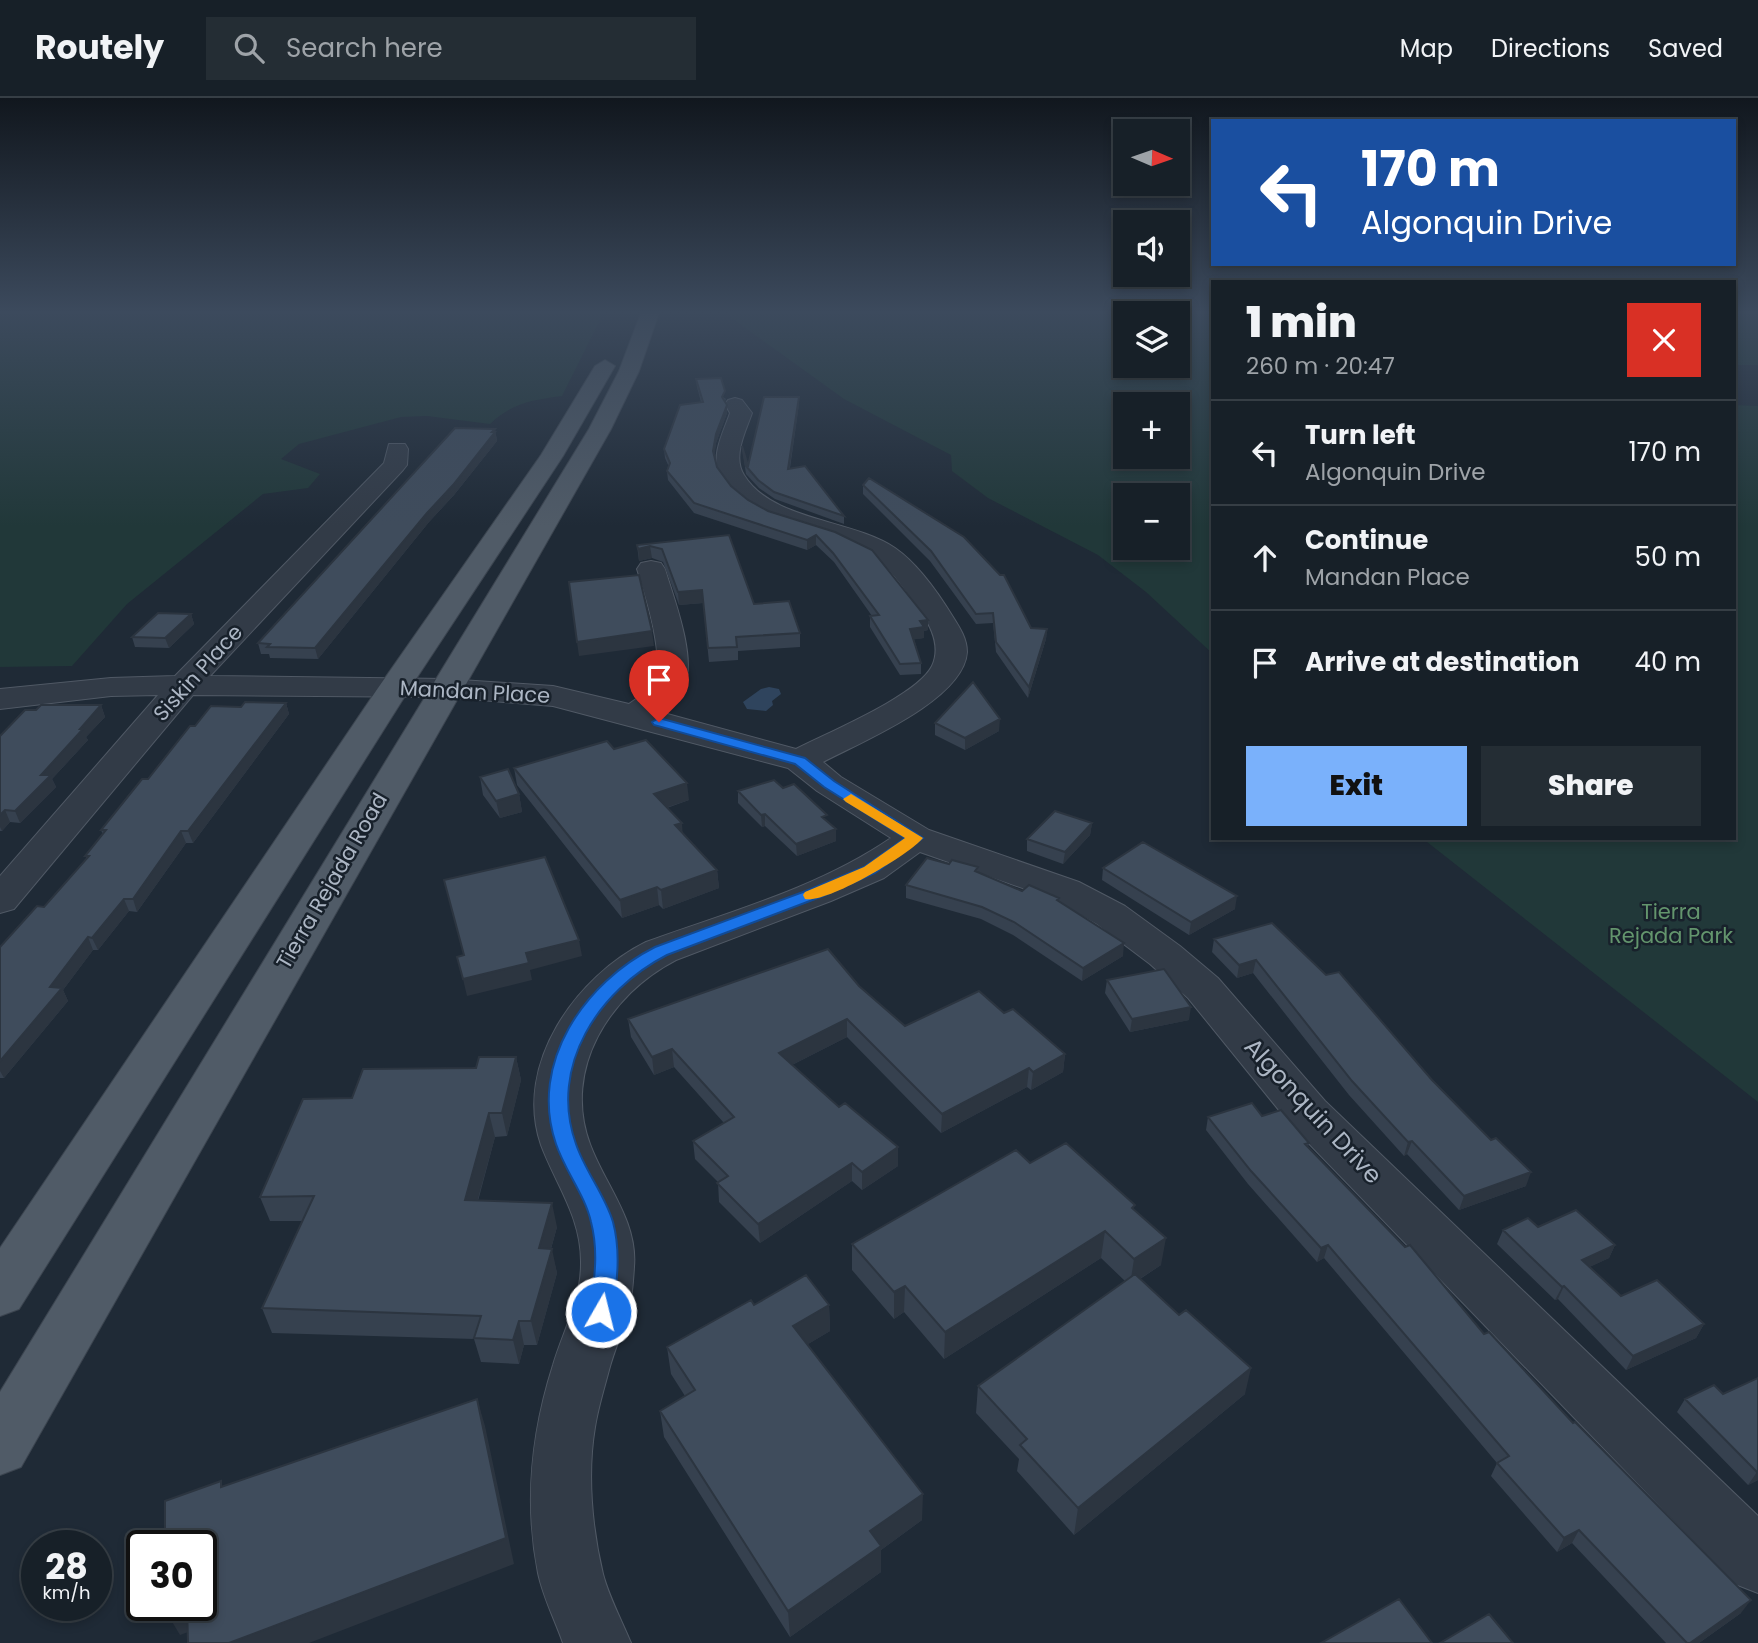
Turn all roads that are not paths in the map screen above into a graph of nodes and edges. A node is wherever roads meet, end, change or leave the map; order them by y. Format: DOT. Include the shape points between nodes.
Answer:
graph roads {
  1 [pos="596,382"];
  2 [pos="623,382"];
  3 [pos="735,404"];
  4 [pos="397,449"];
  5 [pos="651,569"];
  6 [pos="184,685"];
  7 [pos="394,688"];
  8 [pos="445,688"];
  9 [pos="0,699"];
  10 [pos="635,715"];
  11 [pos="800,761"];
  12 [pos="916,838"];
  13 [pos="14,869"];
  14 [pos="0,901"];
  15 [pos="0,1293"];
  16 [pos="0,1447"];
  17 [pos="1758,1561"];
  18 [pos="597,1643"];
  1 -- 7 [label="main road" via="552,456"];
  2 -- 8 [label="main road, Tierra Rejada Road"];
  3 -- 11 [label="street" via="741,413 727,460 741,488 782,513 869,543 887,554 947,626 952,643 949,662 930,690"];
  4 -- 6 [label="street, Siskin Place" via="395,465"];
  5 -- 10 [label="street" via="673,669 663,693"];
  6 -- 7 [label="street, Mandan Place"];
  6 -- 9 [label="street, Mandan Place" via="111,687"];
  6 -- 13 [label="street, Siskin Place"];
  7 -- 8 [label="street, Mandan Place"];
  7 -- 15 [label="main road"];
  8 -- 10 [label="street, Mandan Place" via="553,696"];
  8 -- 16 [label="main road, Tierra Rejada Road"];
  10 -- 11 [label="street, Mandan Place"];
  11 -- 12 [label="street, Algonquin Drive"];
  12 -- 17 [label="street, Algonquin Drive" via="1065,890 1111,915 1165,955 1203,988 1308,1113"];
  12 -- 18 [label="street" via="870,870 636,964 604,992 579,1026 563,1063 558,1102 565,1143 602,1220 608,1264 601,1312 565,1428 560,1500 571,1574"];
  13 -- 14 [label="street, Siskin Place"];
}
